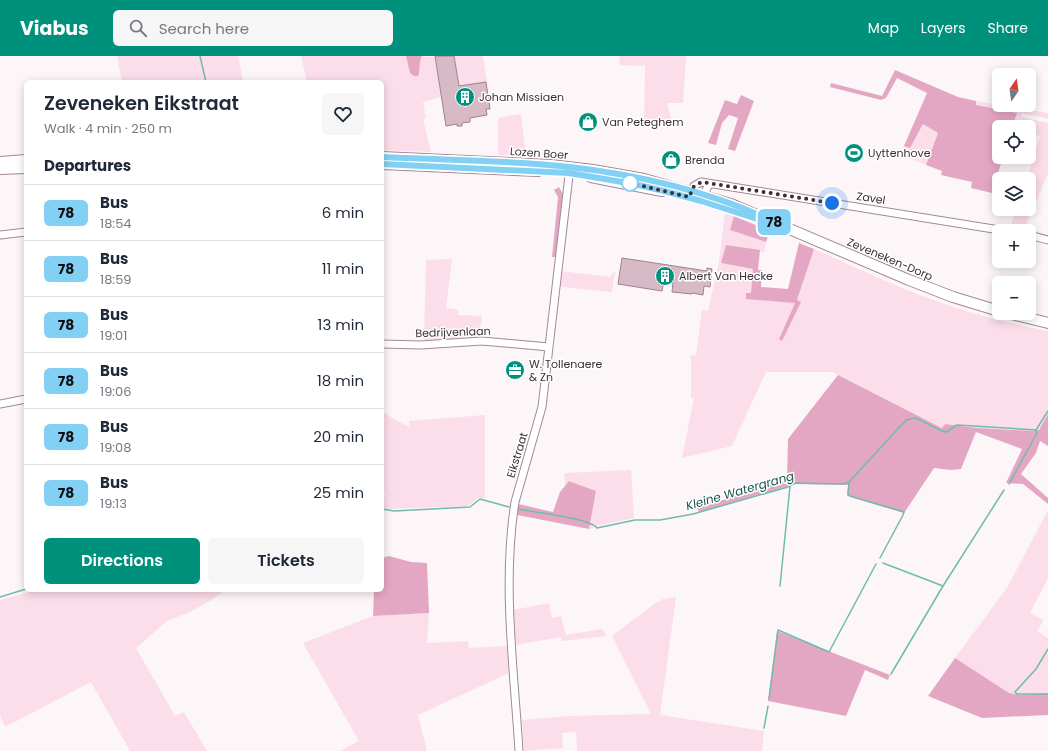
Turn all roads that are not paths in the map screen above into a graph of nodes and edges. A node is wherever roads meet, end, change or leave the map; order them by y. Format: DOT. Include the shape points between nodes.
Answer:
graph roads {
  1 [pos="384,157"];
  2 [pos="24,160"];
  3 [pos="0,162"];
  4 [pos="384,164"];
  5 [pos="24,168"];
  6 [pos="0,169"];
  7 [pos="570,170"];
  8 [pos="709,184"];
  9 [pos="690,194"];
  10 [pos="703,198"];
  11 [pos="992,229"];
  12 [pos="24,232"];
  13 [pos="0,235"];
  14 [pos="1036,237"];
  15 [pos="1048,240"];
  16 [pos="992,309"];
  17 [pos="1036,320"];
  18 [pos="1048,323"];
  19 [pos="384,344"];
  20 [pos="549,347"];
  21 [pos="24,398"];
  22 [pos="0,404"];
  23 [pos="519,751"];
  1 -- 7 [label="main road, Lozen Boer"];
  2 -- 3 [label="main road"];
  4 -- 7 [label="main road, Lozen Boer"];
  5 -- 6 [label="main road"];
  7 -- 9 [label="main road, Zeveneken-Dorp"];
  7 -- 20 [label="street, Eikstraat"];
  8 -- 9 [label="street" via="697,184"];
  8 -- 10 [label="street"];
  8 -- 11 [label="street, Zavel"];
  9 -- 10 [label="main road, Zeveneken-Dorp"];
  10 -- 16 [label="main road, Zeveneken-Dorp" via="763,221 775,222 908,280"];
  12 -- 13 [label="street"];
  14 -- 15 [label="street"];
  17 -- 18 [label="main road"];
  19 -- 20 [label="street, Bedrijvenlaan" via="421,345 482,341"];
  20 -- 23 [label="street, Eikstraat" via="542,407 512,516 509,589"];
  21 -- 22 [label="street"];
}
